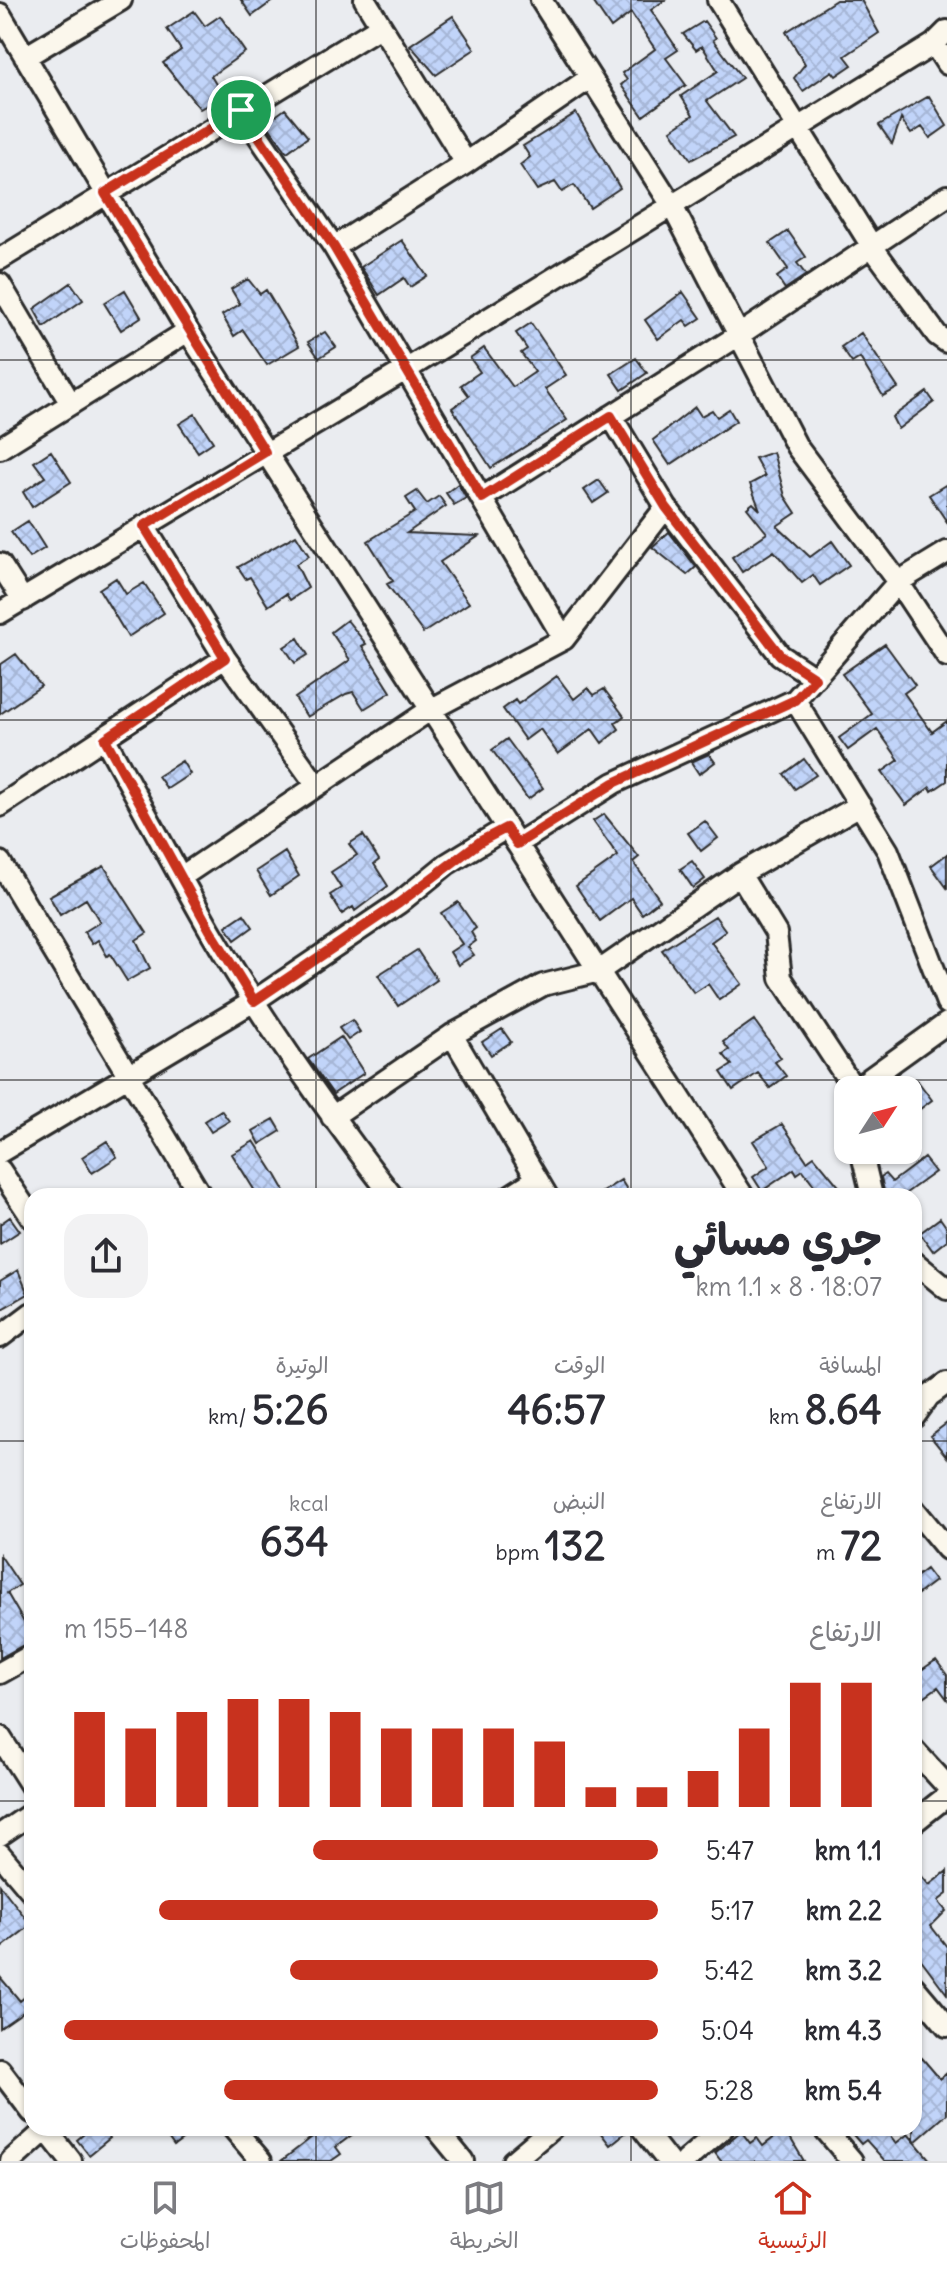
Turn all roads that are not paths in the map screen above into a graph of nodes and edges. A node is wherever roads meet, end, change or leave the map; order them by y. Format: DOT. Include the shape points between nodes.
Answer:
graph roads {
  1 [pos="121,0"];
  2 [pos="365,0"];
  3 [pos="541,0"];
  4 [pos="722,2"];
  5 [pos="0,14"];
  6 [pos="381,26"];
  7 [pos="941,38"];
  8 [pos="25,57"];
  9 [pos="947,64"];
  10 [pos="590,78"];
  11 [pos="241,110"];
  12 [pos="797,129"];
  13 [pos="466,163"];
  14 [pos="105,193"];
  15 [pos="947,196"];
  16 [pos="671,204"];
  17 [pos="334,247"];
  18 [pos="873,248"];
  19 [pos="0,259"];
  20 [pos="0,284"];
  21 [pos="188,331"];
  22 [pos="739,335"];
  23 [pos="947,342"];
  24 [pos="407,369"];
  25 [pos="71,404"];
  26 [pos="611,416"];
  27 [pos="0,448"];
  28 [pos="265,452"];
  29 [pos="482,498"];
  30 [pos="666,507"];
  31 [pos="144,526"];
  32 [pos="947,552"];
  33 [pos="0,564"];
  34 [pos="898,582"];
  35 [pos="23,600"];
  36 [pos="0,613"];
  37 [pos="564,639"];
  38 [pos="947,656"];
  39 [pos="225,658"];
  40 [pos="815,678"];
  41 [pos="795,700"];
  42 [pos="430,710"];
  43 [pos="105,739"];
  44 [pos="317,786"];
  45 [pos="860,805"];
  46 [pos="0,806"];
  47 [pos="512,836"];
  48 [pos="0,862"];
  49 [pos="740,874"];
  50 [pos="181,877"];
  51 [pos="599,971"];
  52 [pos="254,1001"];
  53 [pos="947,1003"];
  54 [pos="947,1023"];
  55 [pos="452,1035"];
  56 [pos="129,1073"];
  57 [pos="845,1076"];
  58 [pos="872,1076"];
  59 [pos="332,1117"];
  60 [pos="0,1152"];
  61 [pos="864,1164"];
  62 [pos="0,1170"];
  63 [pos="196,1188"];
  64 [pos="386,1188"];
  65 [pos="541,1188"];
  66 [pos="738,1188"];
  67 [pos="870,1188"];
  68 [pos="24,1206"];
  69 [pos="922,1270"];
  70 [pos="946,1293"];
  71 [pos="24,1319"];
  72 [pos="0,1337"];
  73 [pos="947,1383"];
  74 [pos="922,1406"];
  75 [pos="922,1519"];
  76 [pos="947,1549"];
  77 [pos="24,1660"];
  78 [pos="0,1673"];
  79 [pos="0,1737"];
  80 [pos="922,1759"];
  81 [pos="24,1774"];
  82 [pos="947,1786"];
  83 [pos="947,1796"];
  84 [pos="922,1816"];
  85 [pos="24,1818"];
  86 [pos="0,1835"];
  87 [pos="0,1854"];
  88 [pos="24,1882"];
  89 [pos="922,1996"];
  90 [pos="947,2026"];
  91 [pos="0,2070"];
  92 [pos="24,2102"];
  93 [pos="38,2136"];
  94 [pos="51,2136"];
  95 [pos="240,2136"];
  96 [pos="443,2136"];
  97 [pos="543,2136"];
  98 [pos="648,2136"];
  99 [pos="714,2136"];
  100 [pos="831,2136"];
  101 [pos="11,2161"];
  102 [pos="71,2161"];
  103 [pos="261,2161"];
  104 [pos="463,2161"];
  105 [pos="513,2161"];
  106 [pos="668,2161"];
  107 [pos="685,2161"];
  108 [pos="852,2161"];
  1 -- 8 [label="street"];
  2 -- 6 [label="street"];
  3 -- 10 [label="street"];
  4 -- 12 [label="street"];
  5 -- 8 [label="street"];
  6 -- 11 [label="street"];
  6 -- 13 [label="street"];
  7 -- 9 [label="street"];
  7 -- 12 [label="street"];
  8 -- 14 [label="street"];
  10 -- 13 [label="street"];
  10 -- 16 [label="street"];
  11 -- 14 [label="street"];
  11 -- 17 [label="street"];
  12 -- 16 [label="street"];
  12 -- 18 [label="street"];
  13 -- 17 [label="street"];
  14 -- 19 [label="street"];
  14 -- 21 [label="street"];
  15 -- 18 [label="street"];
  16 -- 22 [label="street"];
  16 -- 24 [label="street"];
  17 -- 24 [label="street"];
  18 -- 22 [label="street"];
  18 -- 23 [label="street"];
  20 -- 25 [label="street"];
  21 -- 25 [label="street"];
  21 -- 28 [label="street"];
  22 -- 26 [label="street"];
  22 -- 34 [label="street" via="797,447"];
  24 -- 28 [label="street"];
  24 -- 29 [label="street"];
  25 -- 27 [label="street"];
  26 -- 29 [label="street"];
  26 -- 30 [label="street"];
  28 -- 31 [label="street"];
  28 -- 42 [label="street"];
  29 -- 37 [label="street"];
  30 -- 37 [label="street"];
  30 -- 40 [label="street" via="780,655"];
  31 -- 35 [label="street"];
  31 -- 39 [label="street"];
  32 -- 34 [label="street"];
  33 -- 35 [label="street"];
  34 -- 38 [label="street"];
  34 -- 40 [label="street"];
  35 -- 36 [label="street"];
  37 -- 42 [label="street"];
  39 -- 43 [label="street"];
  39 -- 44 [label="street"];
  40 -- 41 [label="street"];
  41 -- 45 [label="street"];
  41 -- 47 [label="street"];
  42 -- 44 [label="street"];
  42 -- 47 [label="street"];
  43 -- 46 [label="street"];
  43 -- 50 [label="street"];
  44 -- 50 [label="street"];
  45 -- 49 [label="street"];
  45 -- 53 [label="street" via="888,851"];
  47 -- 51 [label="street"];
  47 -- 52 [label="street" via="481,841"];
  48 -- 56 [label="street"];
  49 -- 51 [label="street"];
  49 -- 57 [label="street" via="776,933 781,978"];
  50 -- 52 [label="street"];
  51 -- 55 [label="street" via="543,985"];
  51 -- 66 [label="street"];
  52 -- 56 [label="street"];
  52 -- 59 [label="street"];
  54 -- 58 [label="street"];
  55 -- 59 [label="street"];
  55 -- 65 [label="street"];
  56 -- 60 [label="street"];
  56 -- 63 [label="street"];
  59 -- 64 [label="street"];
  61 -- 67 [label="street"];
  62 -- 68 [label="street"];
  69 -- 70 [label="street"];
  71 -- 72 [label="street"];
  73 -- 74 [label="street"];
  75 -- 76 [label="street"];
  77 -- 78 [label="street"];
  79 -- 81 [label="street"];
  80 -- 82 [label="street"];
  83 -- 84 [label="street"];
  85 -- 86 [label="street"];
  87 -- 88 [label="street"];
  89 -- 90 [label="street"];
  91 -- 92 [label="street"];
  93 -- 101 [label="street"];
  94 -- 102 [label="street"];
  95 -- 103 [label="street"];
  96 -- 104 [label="street"];
  97 -- 105 [label="street"];
  98 -- 106 [label="street"];
  99 -- 107 [label="street"];
  100 -- 108 [label="street"];
}
